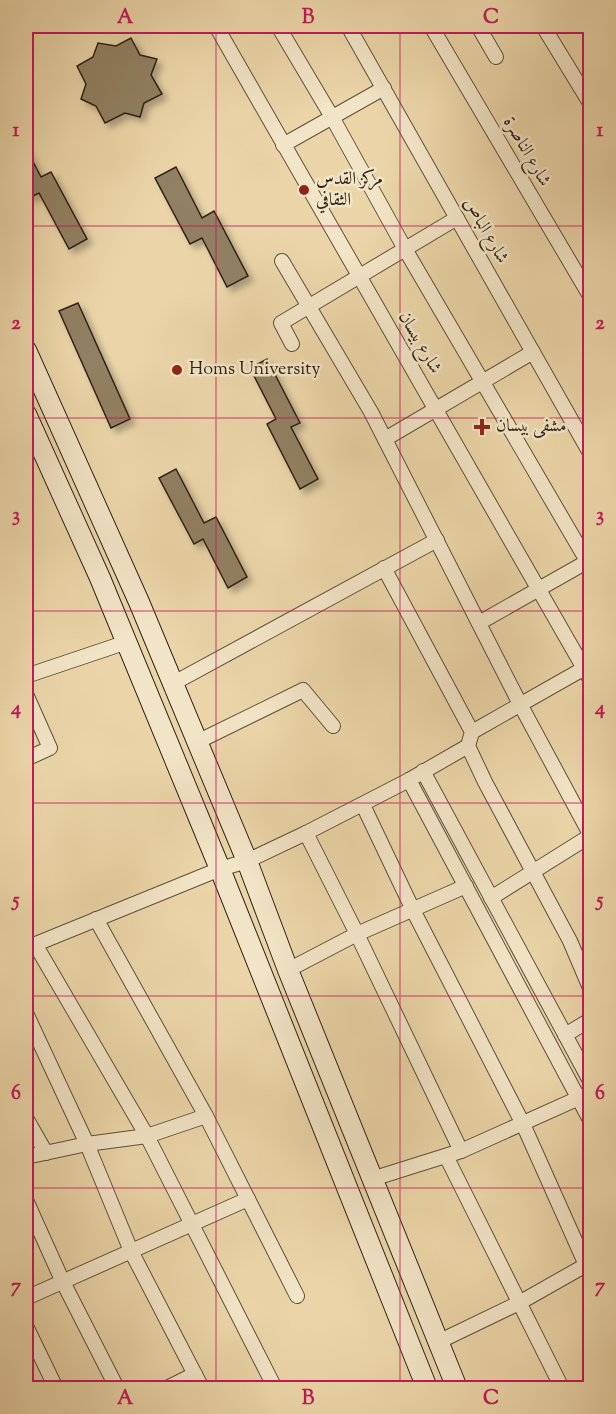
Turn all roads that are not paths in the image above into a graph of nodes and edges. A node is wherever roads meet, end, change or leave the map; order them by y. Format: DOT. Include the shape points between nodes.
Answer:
graph roads {
  1 [pos="216,26"];
  2 [pos="278,26"];
  3 [pos="348,26"];
  4 [pos="431,26"];
  5 [pos="477,26"];
  6 [pos="543,26"];
  7 [pos="496,57"];
  8 [pos="384,88"];
  9 [pos="591,103"];
  10 [pos="332,117"];
  11 [pos="283,145"];
  12 [pos="457,218"];
  13 [pos="405,249"];
  14 [pos="282,261"];
  15 [pos="360,276"];
  16 [pos="591,296"];
  17 [pos="309,307"];
  18 [pos="292,344"];
  19 [pos="26,350"];
  20 [pos="533,352"];
  21 [pos="482,382"];
  22 [pos="436,409"];
  23 [pos="26,414"];
  24 [pos="385,439"];
  25 [pos="591,453"];
  26 [pos="436,540"];
  27 [pos="590,563"];
  28 [pos="384,568"];
  29 [pos="539,589"];
  30 [pos="479,623"];
  31 [pos="127,642"];
  32 [pos="588,671"];
  33 [pos="26,676"];
  34 [pos="172,684"];
  35 [pos="26,694"];
  36 [pos="520,704"];
  37 [pos="333,726"];
  38 [pos="470,739"];
  39 [pos="197,742"];
  40 [pos="26,759"];
  41 [pos="423,771"];
  42 [pos="409,780"];
  43 [pos="363,805"];
  44 [pos="306,833"];
  45 [pos="591,835"];
  46 [pos="247,861"];
  47 [pos="220,869"];
  48 [pos="533,872"];
  49 [pos="466,886"];
  50 [pos="491,898"];
  51 [pos="413,909"];
  52 [pos="96,919"];
  53 [pos="357,934"];
  54 [pos="30,946"];
  55 [pos="288,970"];
  56 [pos="591,988"];
  57 [pos="26,1013"];
  58 [pos="591,1020"];
  59 [pos="565,1035"];
  60 [pos="591,1081"];
  61 [pos="585,1095"];
  62 [pos="206,1116"];
  63 [pos="26,1118"];
  64 [pos="591,1120"];
  65 [pos="523,1124"];
  66 [pos="147,1136"];
  67 [pos="87,1144"];
  68 [pos="461,1151"];
  69 [pos="46,1153"];
  70 [pos="446,1156"];
  71 [pos="26,1157"];
  72 [pos="372,1179"];
  73 [pos="248,1199"];
  74 [pos="26,1200"];
  75 [pos="192,1225"];
  76 [pos="131,1251"];
  77 [pos="588,1269"];
  78 [pos="62,1280"];
  79 [pos="297,1296"];
  80 [pos="26,1298"];
  81 [pos="519,1303"];
  82 [pos="26,1326"];
  83 [pos="438,1342"];
  84 [pos="195,1374"];
  85 [pos="57,1389"];
  86 [pos="117,1389"];
  87 [pos="167,1389"];
  88 [pos="202,1389"];
  89 [pos="275,1389"];
  90 [pos="427,1389"];
  91 [pos="458,1389"];
  92 [pos="562,1389"];
  1 -- 11 [label="street, شارع بيسان"];
  2 -- 10 [label="street"];
  3 -- 8 [label="street, شارع الباص"];
  4 -- 16 [label="street, شارع الناصرة"];
  5 -- 7 [label="street"];
  6 -- 9 [label="street"];
  8 -- 10 [label="street"];
  8 -- 12 [label="street, شارع الباص"];
  10 -- 11 [label="street"];
  10 -- 13 [label="street"];
  11 -- 15 [label="street, شارع بيسان"];
  12 -- 13 [label="street"];
  12 -- 20 [label="street, شارع الباص"];
  13 -- 15 [label="street"];
  13 -- 21 [label="street"];
  14 -- 17 [label="street"];
  15 -- 17 [label="street"];
  15 -- 22 [label="street, شارع بيسان"];
  17 -- 18 [label="street" via="281,323"];
  17 -- 24 [label="street"];
  19 -- 34 [label="main road"];
  20 -- 21 [label="street"];
  20 -- 25 [label="street, شارع الباص"];
  21 -- 22 [label="street"];
  21 -- 27 [label="street"];
  22 -- 24 [label="street"];
  22 -- 29 [label="street, شارع بيسان"];
  23 -- 31 [label="main road"];
  24 -- 26 [label="street"];
  26 -- 28 [label="street"];
  26 -- 30 [label="street"];
  27 -- 29 [label="street"];
  28 -- 34 [label="street"];
  28 -- 38 [label="street"];
  29 -- 30 [label="street"];
  29 -- 32 [label="street, شارع بيسان"];
  30 -- 36 [label="street"];
  31 -- 33 [label="street"];
  31 -- 47 [label="main road"];
  32 -- 36 [label="street"];
  34 -- 39 [label="main road"];
  35 -- 40 [label="street" via="50,748"];
  36 -- 38 [label="street"];
  36 -- 45 [label="street"];
  37 -- 39 [label="street" via="303,690"];
  38 -- 41 [label="street"];
  38 -- 48 [label="street"];
  39 -- 46 [label="main road"];
  41 -- 42 [label="street"];
  41 -- 50 [label="street"];
  42 -- 43 [label="street"];
  42 -- 49 [label="street"];
  43 -- 44 [label="street"];
  43 -- 51 [label="street"];
  44 -- 46 [label="street"];
  44 -- 53 [label="street"];
  45 -- 48 [label="street"];
  46 -- 47 [label="street"];
  46 -- 55 [label="main road"];
  47 -- 52 [label="street"];
  47 -- 90 [label="main road"];
  48 -- 50 [label="street"];
  48 -- 56 [label="street"];
  49 -- 51 [label="street"];
  49 -- 61 [label="street"];
  50 -- 59 [label="street"];
  51 -- 53 [label="street"];
  51 -- 65 [label="street"];
  52 -- 54 [label="street"];
  52 -- 62 [label="street"];
  53 -- 55 [label="street"];
  53 -- 68 [label="street"];
  54 -- 66 [label="street"];
  55 -- 72 [label="main road"];
  57 -- 67 [label="street"];
  58 -- 59 [label="street"];
  59 -- 60 [label="street"];
  61 -- 64 [label="street"];
  61 -- 65 [label="street"];
  62 -- 66 [label="street"];
  62 -- 73 [label="street"];
  63 -- 69 [label="street"];
  65 -- 68 [label="street"];
  65 -- 77 [label="street"];
  66 -- 67 [label="street"];
  66 -- 75 [label="street"];
  67 -- 69 [label="street"];
  67 -- 76 [label="street"];
  68 -- 70 [label="street"];
  69 -- 71 [label="street"];
  70 -- 72 [label="street"];
  70 -- 81 [label="street"];
  72 -- 83 [label="main road"];
  73 -- 75 [label="street"];
  73 -- 79 [label="street"];
  74 -- 78 [label="street"];
  75 -- 76 [label="street"];
  75 -- 89 [label="street"];
  76 -- 78 [label="street"];
  76 -- 84 [label="street"];
  77 -- 81 [label="street"];
  78 -- 80 [label="street"];
  78 -- 86 [label="street"];
  81 -- 83 [label="street"];
  81 -- 92 [label="street"];
  82 -- 85 [label="street"];
  83 -- 91 [label="main road"];
  84 -- 87 [label="street"];
  84 -- 88 [label="street"];
}
